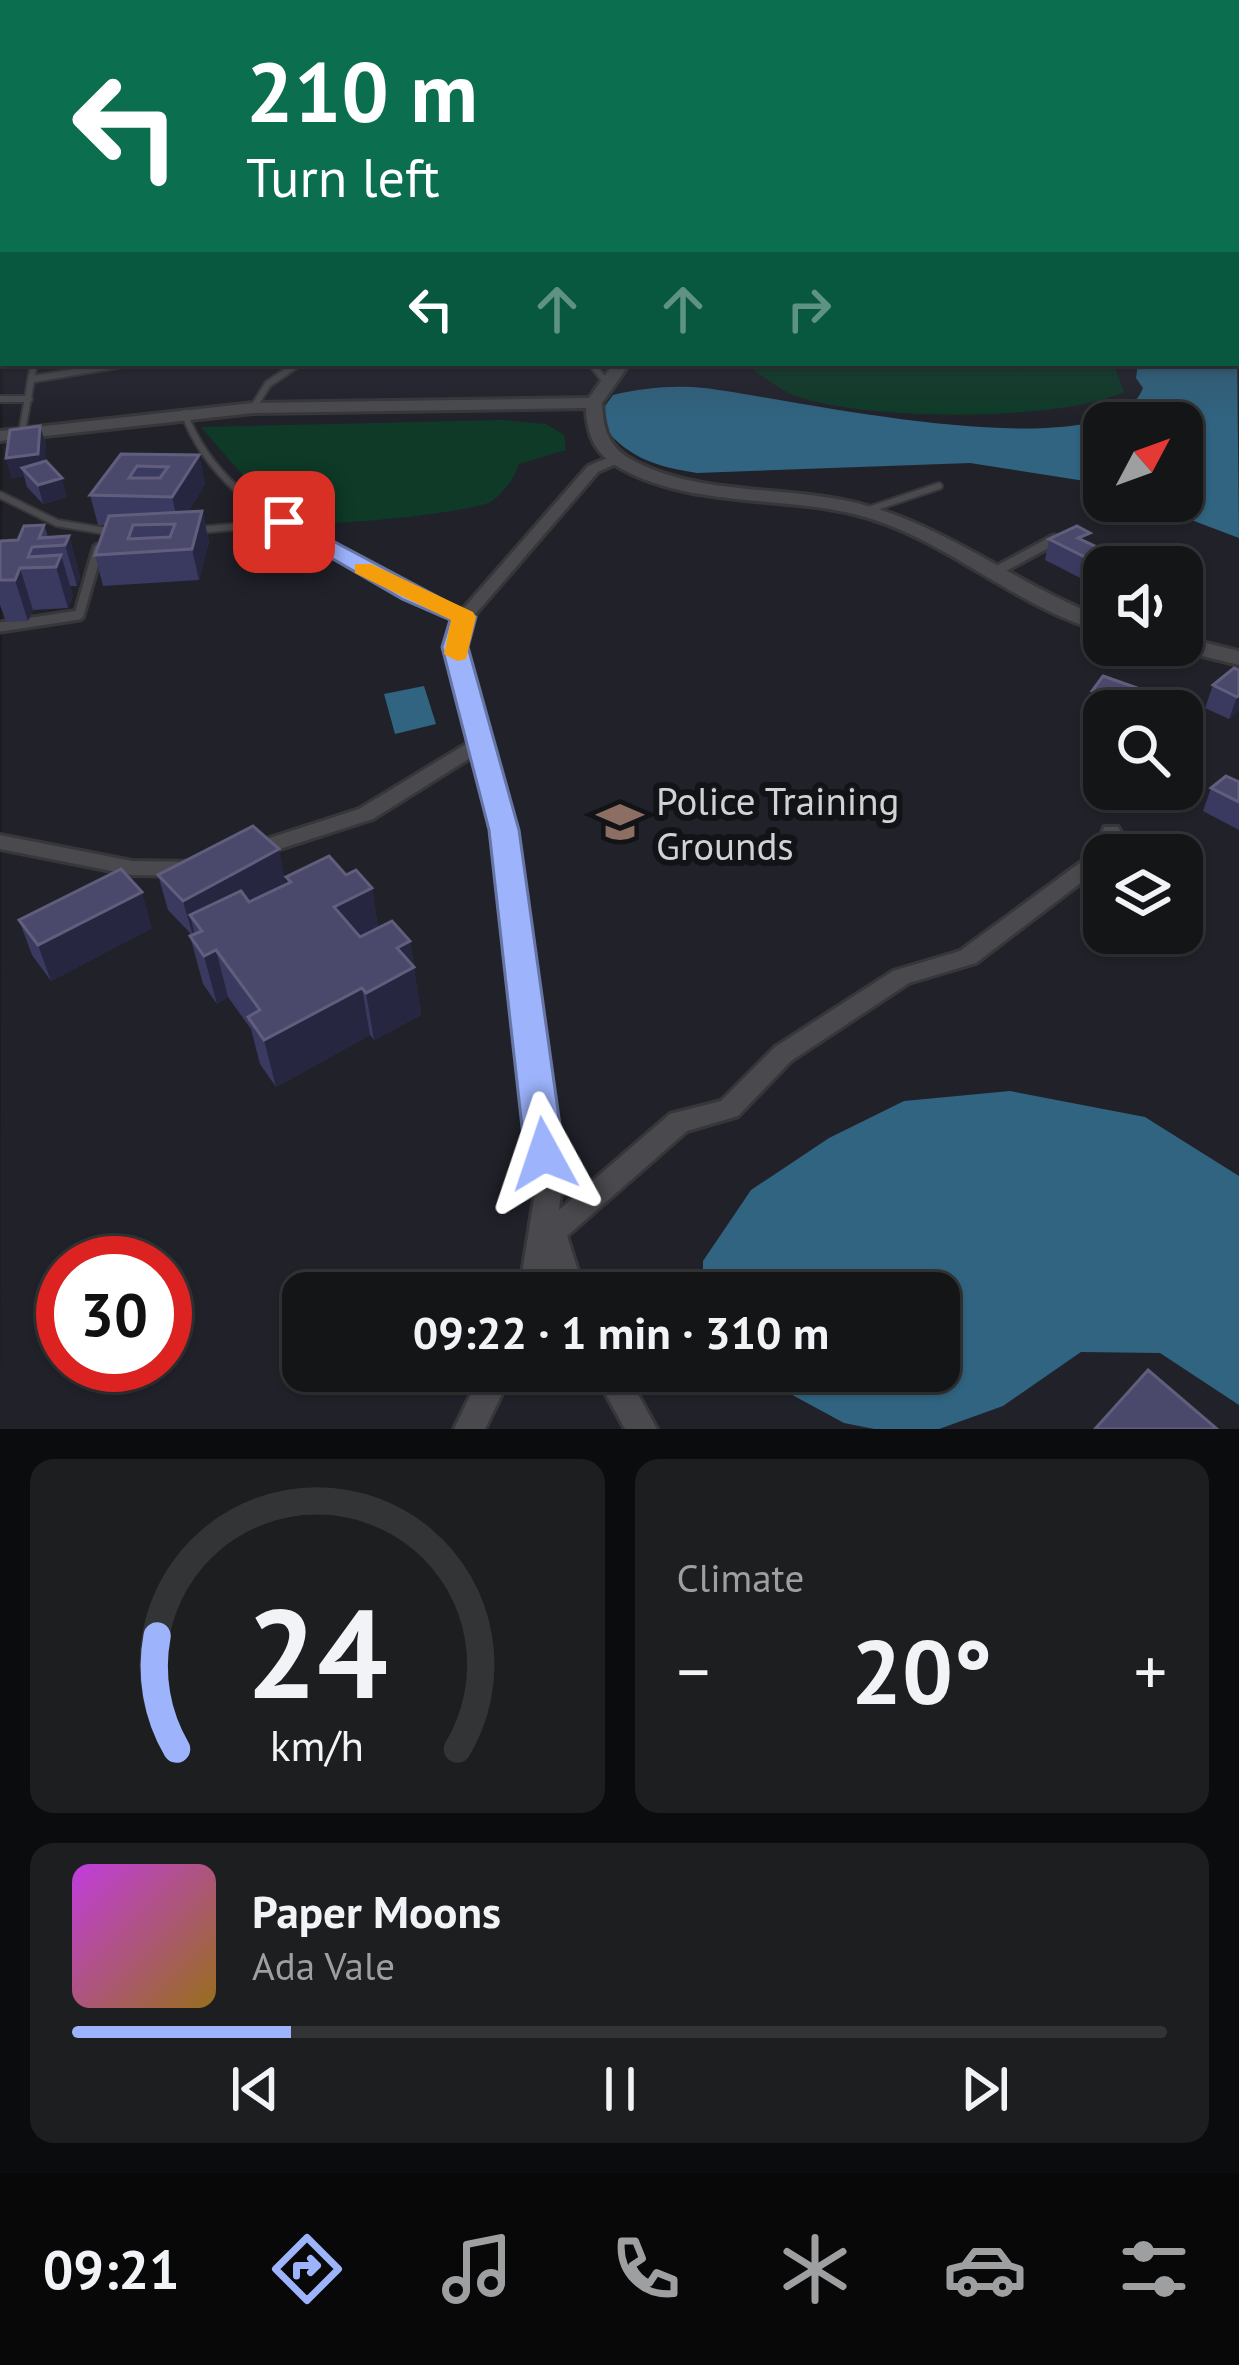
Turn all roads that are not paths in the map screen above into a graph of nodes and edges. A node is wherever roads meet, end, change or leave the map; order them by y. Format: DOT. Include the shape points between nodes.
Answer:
graph roads {
  1 [pos="34,366"];
  2 [pos="112,366"];
  3 [pos="277,366"];
  4 [pos="293,366"];
  5 [pos="593,366"];
  6 [pos="620,366"];
  7 [pos="286,370"];
  8 [pos="33,380"];
  9 [pos="607,383"];
  10 [pos="0,399"];
  11 [pos="28,399"];
  12 [pos="595,403"];
  13 [pos="254,408"];
  14 [pos="184,413"];
  15 [pos="22,432"];
  16 [pos="0,436"];
  17 [pos="617,458"];
  18 [pos="939,486"];
  19 [pos="0,495"];
  20 [pos="865,511"];
  21 [pos="284,522"];
  22 [pos="189,530"];
  23 [pos="103,532"];
  24 [pos="124,532"];
  25 [pos="1055,540"];
  26 [pos="991,574"];
  27 [pos="464,617"];
  28 [pos="1083,618"];
  29 [pos="0,628"];
  30 [pos="1203,649"];
  31 [pos="1239,658"];
  32 [pos="479,743"];
  33 [pos="1111,832"];
  34 [pos="0,842"];
  35 [pos="549,1220"];
  36 [pos="537,1272"];
  37 [pos="565,1272"];
  38 [pos="488,1392"];
  39 [pos="620,1392"];
  40 [pos="469,1429"];
  41 [pos="642,1429"];
  1 -- 8 [label="lane"];
  2 -- 8 [label="lane"];
  3 -- 7 [label="lane"];
  4 -- 7 [label="lane"];
  5 -- 9 [label="lane"];
  6 -- 9 [label="street"];
  7 -- 13 [label="lane"];
  8 -- 11 [label="lane"];
  9 -- 12 [label="street"];
  10 -- 11 [label="lane"];
  11 -- 15 [label="lane"];
  12 -- 13 [label="street"];
  12 -- 17 [label="street" via="600,441"];
  13 -- 14 [label="street"];
  14 -- 15 [label="street"];
  14 -- 21 [label="lane" via="197,451"];
  15 -- 16 [label="street"];
  17 -- 20 [label="street" via="708,486"];
  17 -- 27 [label="street" via="593,469"];
  18 -- 20 [label="lane"];
  19 -- 23 [label="lane" via="35,515"];
  20 -- 26 [label="street"];
  21 -- 22 [label="lane"];
  21 -- 27 [label="lane"];
  23 -- 24 [label="lane"];
  23 -- 29 [label="lane" via="79,615"];
  25 -- 26 [label="lane"];
  26 -- 28 [label="street"];
  27 -- 32 [label="street" via="455,647"];
  30 -- 31 [label="street"];
  32 -- 34 [label="street" via="366,814 222,861 133,868"];
  32 -- 35 [label="street" via="504,830"];
  33 -- 35 [label="street" via="1106,854 968,957 901,977 783,1054 730,1109 679,1122"];
  35 -- 36 [label="street"];
  35 -- 37 [label="street"];
  38 -- 40 [label="street"];
  39 -- 41 [label="street"];
}
